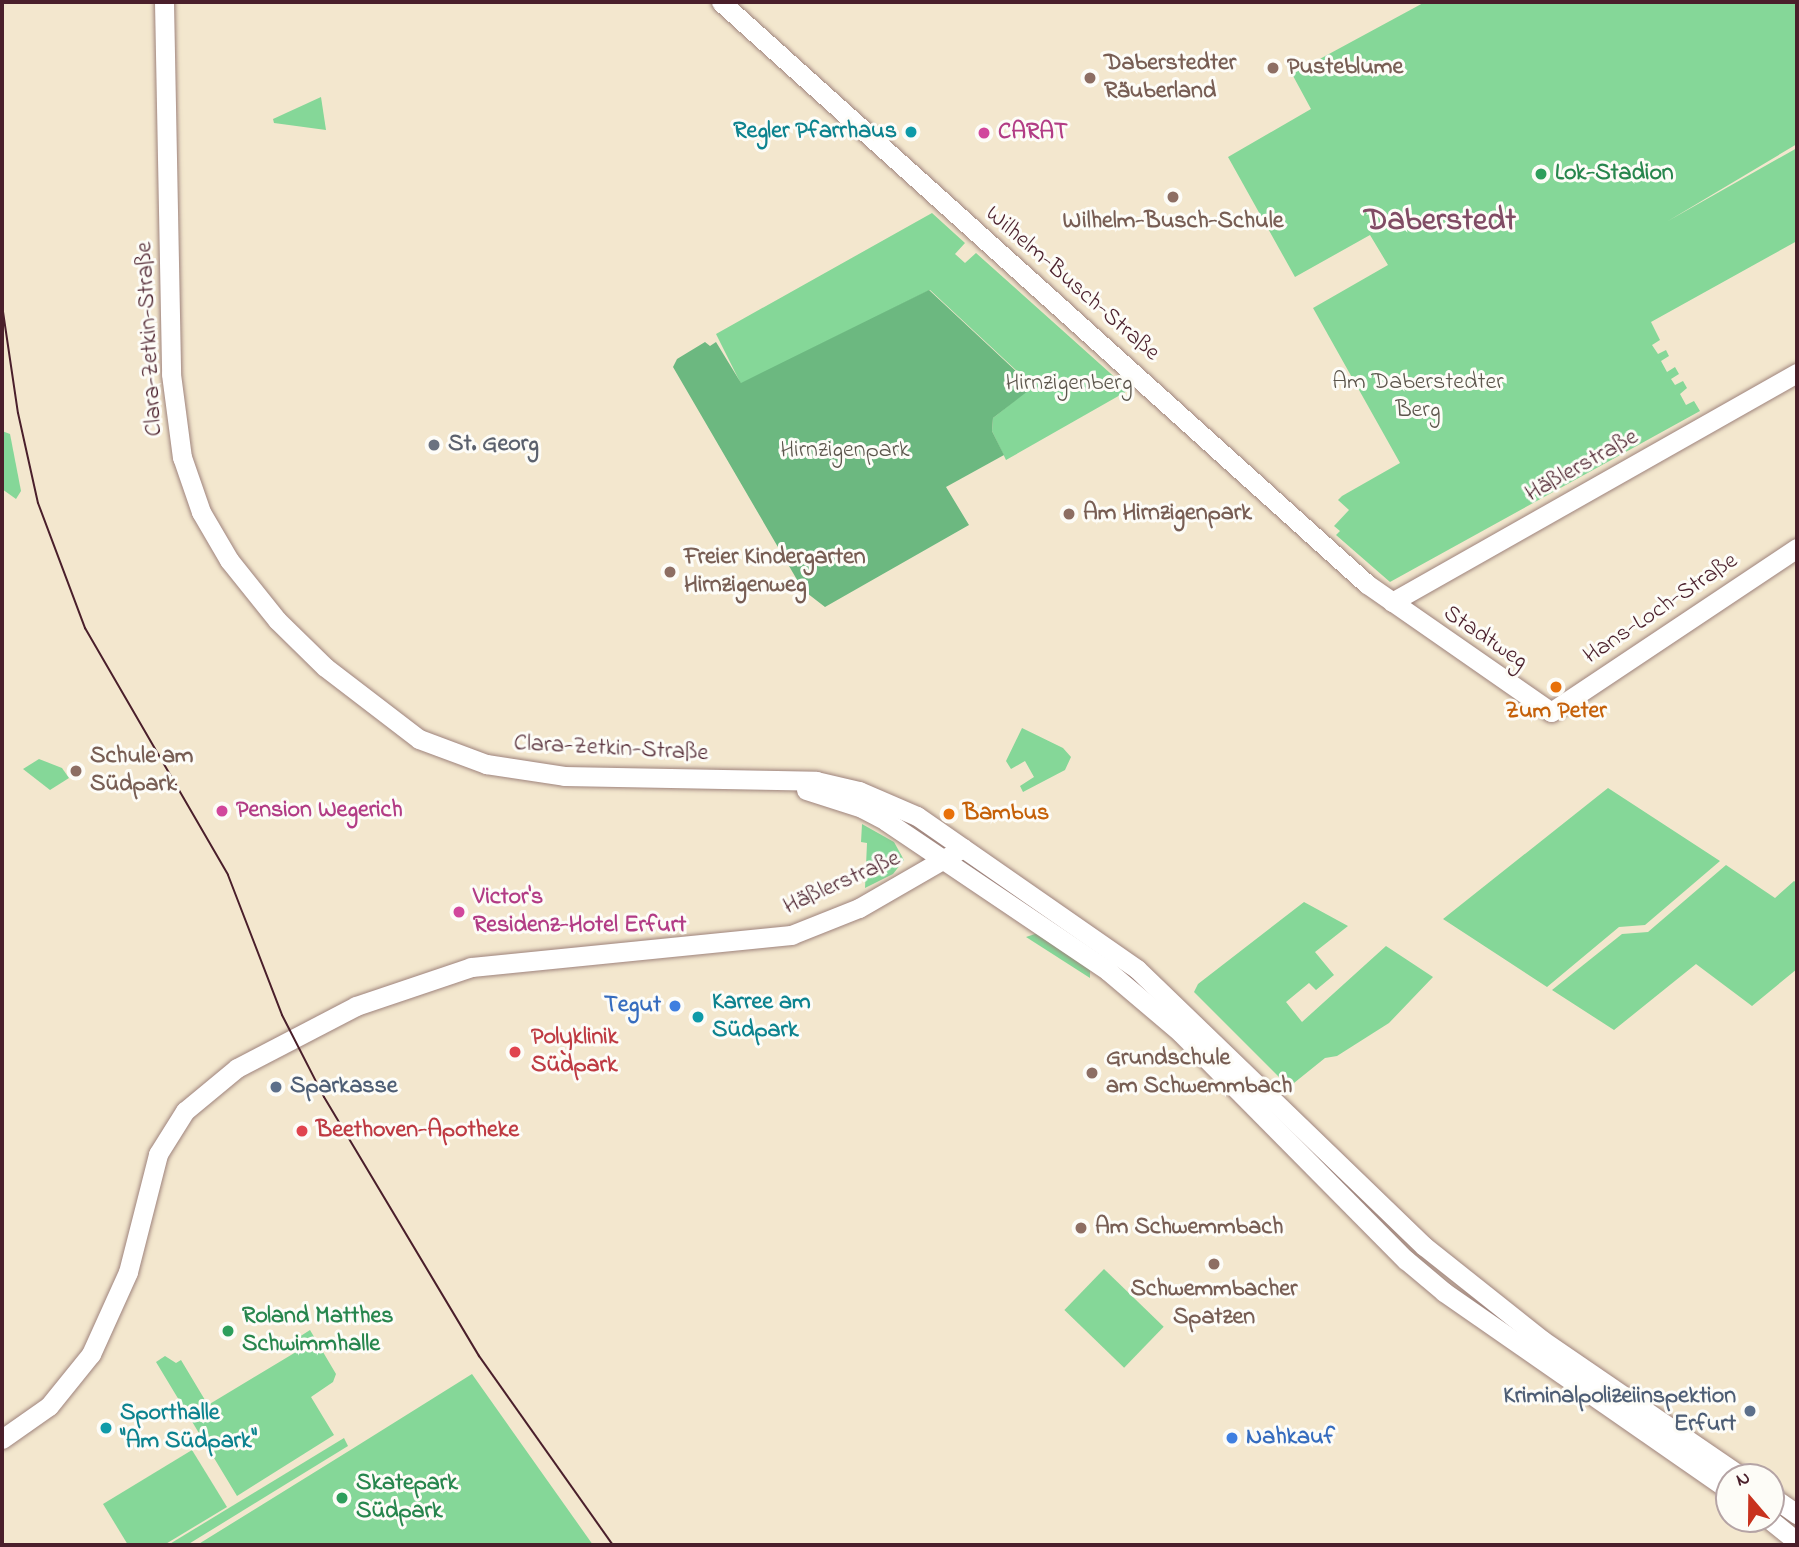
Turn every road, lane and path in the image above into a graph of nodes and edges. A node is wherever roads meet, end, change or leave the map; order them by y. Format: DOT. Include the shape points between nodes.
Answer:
graph roads {
  1 [pos="164,2"];
  2 [pos="721,2"];
  3 [pos="1797,373"];
  4 [pos="1797,548"];
  5 [pos="1392,602"];
  6 [pos="1551,712"];
  7 [pos="757,780"];
  8 [pos="964,848"];
  9 [pos="944,860"];
  10 [pos="2,1439"];
  11 [pos="1722,1463"];
  12 [pos="1715,1480"];
  1 -- 7 [label="main road, Clara-Zetkin-Straße" via="174,418 201,512 246,582 277,620 358,696 393,723 452,755 564,776"];
  2 -- 5 [label="main road, Wilhelm-Busch-Straße"];
  3 -- 5 [label="main road, Häßlerstraße"];
  4 -- 6 [label="main road, Hans-Loch-Straße"];
  5 -- 6 [label="main road, Stadtweg"];
  7 -- 8 [label="main road, Clara-Zetkin-Straße" via="816,780 859,791 917,816"];
  7 -- 9 [label="main road, Clara-Zetkin-Straße" via="862,808"];
  8 -- 9 [label="main road, Häßlerstraße"];
  8 -- 11 [label="main road" via="1094,936 1158,987 1424,1246 1542,1340"];
  9 -- 10 [label="main road, Häßlerstraße" via="859,908 791,935 716,946 484,964 377,998 288,1040 204,1091 158,1154 128,1272 102,1335 62,1394"];
  9 -- 12 [label="main road" via="1075,947 1145,1001 1406,1260 1444,1292"];
}
